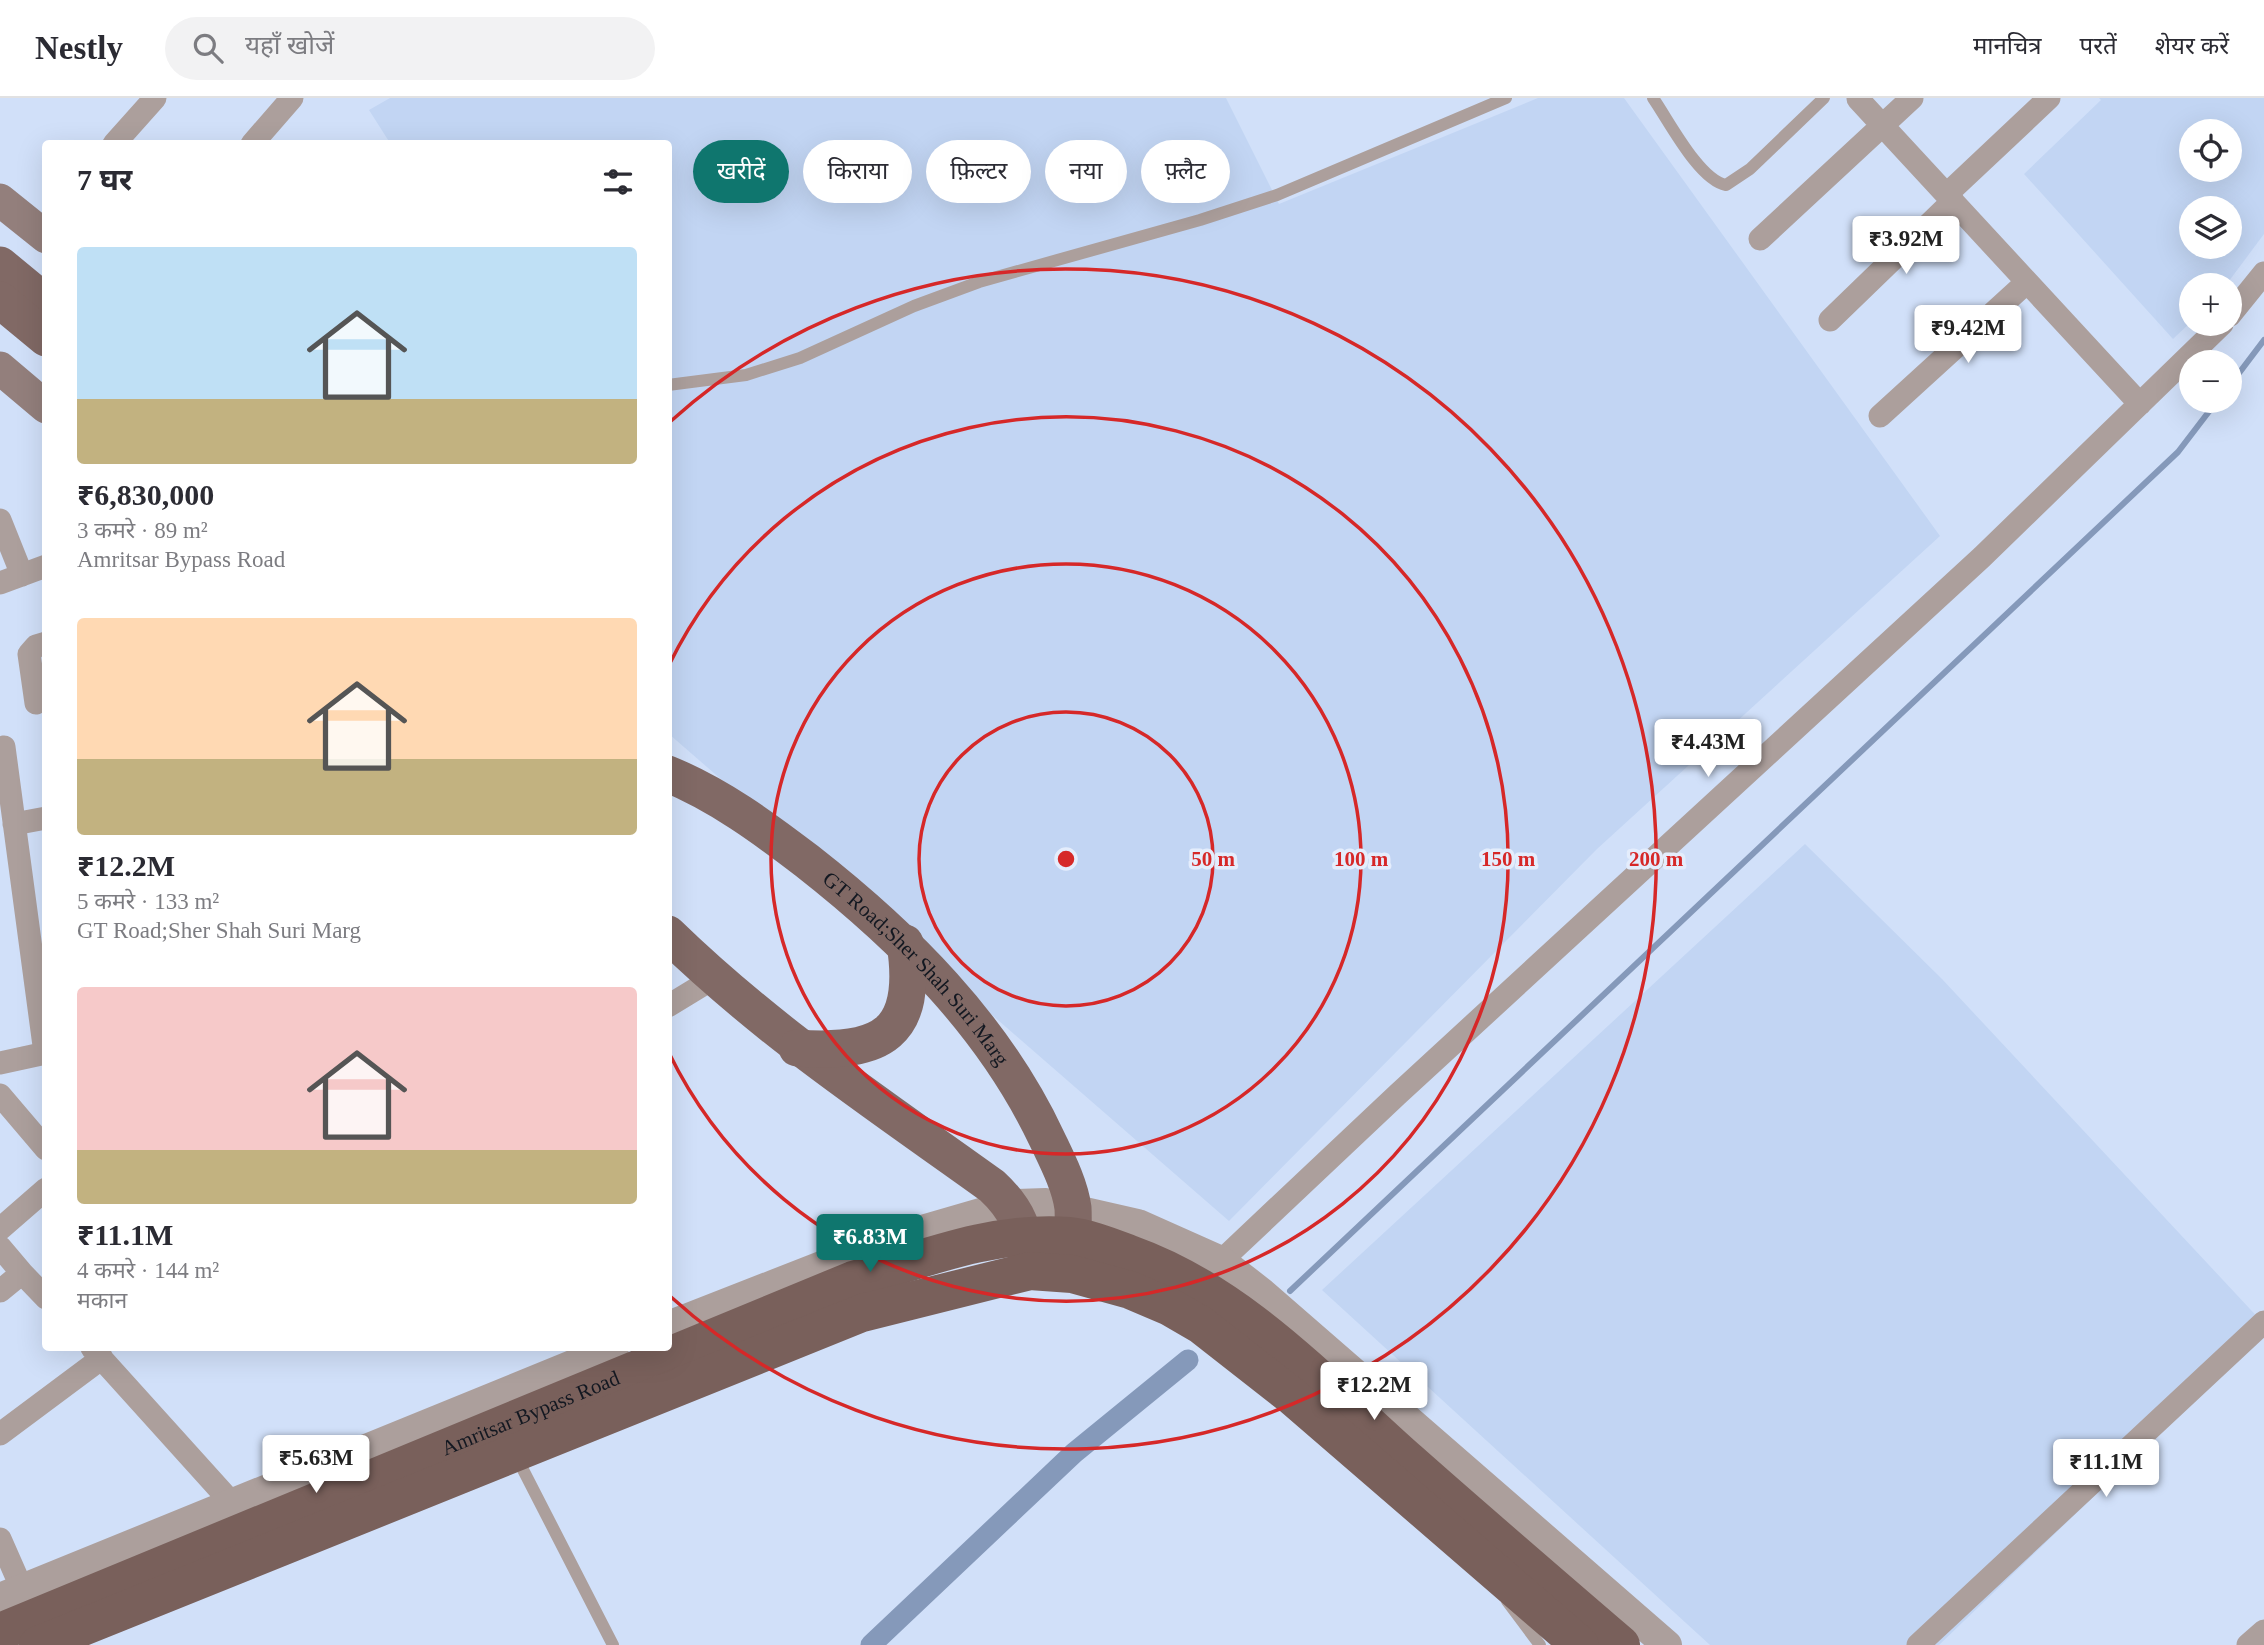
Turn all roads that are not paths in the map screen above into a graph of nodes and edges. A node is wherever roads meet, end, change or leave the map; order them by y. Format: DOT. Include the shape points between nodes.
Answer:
graph roads {
  1 [pos="155,98"];
  2 [pos="292,98"];
  3 [pos="1506,98"];
  4 [pos="1653,98"];
  5 [pos="1824,98"];
  6 [pos="1912,98"];
  7 [pos="2049,98"];
  8 [pos="1858,99"];
  9 [pos="1884,126"];
  10 [pos="118,140"];
  11 [pos="255,140"];
  12 [pos="1950,198"];
  13 [pos="0,200"];
  14 [pos="42,234"];
  15 [pos="1760,239"];
  16 [pos="0,265"];
  17 [pos="2264,273"];
  18 [pos="2027,282"];
  19 [pos="0,300"];
  20 [pos="42,300"];
  21 [pos="2242,300"];
  22 [pos="1830,320"];
  23 [pos="42,335"];
  24 [pos="2210,336"];
  25 [pos="0,369"];
  26 [pos="672,384"];
  27 [pos="42,404"];
  28 [pos="2140,404"];
  29 [pos="1880,416"];
  30 [pos="0,520"];
  31 [pos="42,568"];
  32 [pos="22,575"];
  33 [pos="0,583"];
  34 [pos="42,644"];
  35 [pos="36,703"];
  36 [pos="4,747"];
  37 [pos="672,776"];
  38 [pos="42,819"];
  39 [pos="14,824"];
  40 [pos="672,938"];
  41 [pos="905,943"];
  42 [pos="714,978"];
  43 [pos="672,1004"];
  44 [pos="42,1031"];
  45 [pos="797,1048"];
  46 [pos="42,1054"];
  47 [pos="0,1063"];
  48 [pos="0,1095"];
  49 [pos="42,1144"];
  50 [pos="42,1192"];
  51 [pos="1072,1222"];
  52 [pos="0,1228"];
  53 [pos="1022,1237"];
  54 [pos="0,1247"];
  55 [pos="1221,1261"];
  56 [pos="22,1273"];
  57 [pos="1072,1274"];
  58 [pos="0,1291"];
  59 [pos="42,1294"];
  60 [pos="2264,1322"];
  61 [pos="672,1324"];
  62 [pos="596,1351"];
  63 [pos="97,1353"];
  64 [pos="573,1355"];
  65 [pos="0,1434"];
  66 [pos="514,1453"];
  67 [pos="231,1502"];
  68 [pos="0,1539"];
  69 [pos="1486,1566"];
  70 [pos="11,1593"];
  71 [pos="2264,1630"];
  72 [pos="0,1632"];
  73 [pos="53,1642"];
  74 [pos="613,1645"];
  75 [pos="1540,1645"];
  76 [pos="1580,1645"];
  77 [pos="1621,1645"];
  78 [pos="1667,1645"];
  79 [pos="1918,1645"];
  80 [pos="2248,1645"];
  1 -- 10 [label="street"];
  2 -- 11 [label="street"];
  3 -- 26 [label="lane" via="1278,195 979,282 746,375"];
  4 -- 5 [label="lane" via="1702,170 1726,185 1750,169"];
  6 -- 9 [label="street"];
  7 -- 12 [label="street"];
  8 -- 9 [label="street"];
  9 -- 12 [label="street"];
  9 -- 15 [label="street"];
  12 -- 18 [label="street"];
  12 -- 22 [label="street"];
  13 -- 14 [label="main road"];
  16 -- 20 [label="main road"];
  17 -- 21 [label="street"];
  18 -- 28 [label="street"];
  18 -- 29 [label="street"];
  19 -- 23 [label="main road"];
  24 -- 28 [label="street"];
  25 -- 27 [label="main road"];
  28 -- 55 [label="street" via="1982,557"];
  30 -- 32 [label="street"];
  31 -- 32 [label="street"];
  32 -- 33 [label="street"];
  34 -- 35 [label="street" via="29,654"];
  36 -- 39 [label="street"];
  37 -- 41 [label="main road, GT Road;Sher Shah Suri Marg" via="701,787 771,833"];
  38 -- 39 [label="street"];
  39 -- 44 [label="street"];
  40 -- 42 [label="main road"];
  41 -- 45 [label="main road" via="909,990 894,1027 877,1041 858,1047 831,1051"];
  41 -- 51 [label="main road, GT Road;Sher Shah Suri Marg" via="993,1046 1036,1115 1056,1157"];
  42 -- 43 [label="street"];
  42 -- 45 [label="main road"];
  45 -- 53 [label="main road" via="992,1186"];
  46 -- 47 [label="street"];
  48 -- 49 [label="street"];
  50 -- 52 [label="street"];
  51 -- 53 [label="highway, Amritsar Bypass Road"];
  51 -- 55 [label="street" via="1138,1224"];
  51 -- 57 [label="main road, GT Road;Sher Shah Suri Marg"];
  51 -- 77 [label="highway" via="1215,1296 1266,1331"];
  53 -- 57 [label="highway, Amritsar Bypass Road"];
  53 -- 61 [label="street" via="888,1240"];
  53 -- 66 [label="highway, Amritsar Bypass Road" via="862,1313"];
  53 -- 72 [label="highway, Amritsar Bypass Road" via="982,1241 853,1280"];
  54 -- 56 [label="street"];
  55 -- 78 [label="street"];
  56 -- 58 [label="street"];
  56 -- 59 [label="street"];
  57 -- 69 [label="highway" via="1129,1290 1201,1325 1293,1397"];
  60 -- 79 [label="street"];
  62 -- 64 [label="street"];
  63 -- 65 [label="street"];
  63 -- 67 [label="street"];
  64 -- 67 [label="street"];
  66 -- 73 [label="highway, Amritsar Bypass Road"];
  66 -- 74 [label="lane"];
  67 -- 70 [label="street"];
  68 -- 70 [label="street"];
  69 -- 75 [label="lane"];
  69 -- 76 [label="highway"];
  71 -- 80 [label="street"];
}
